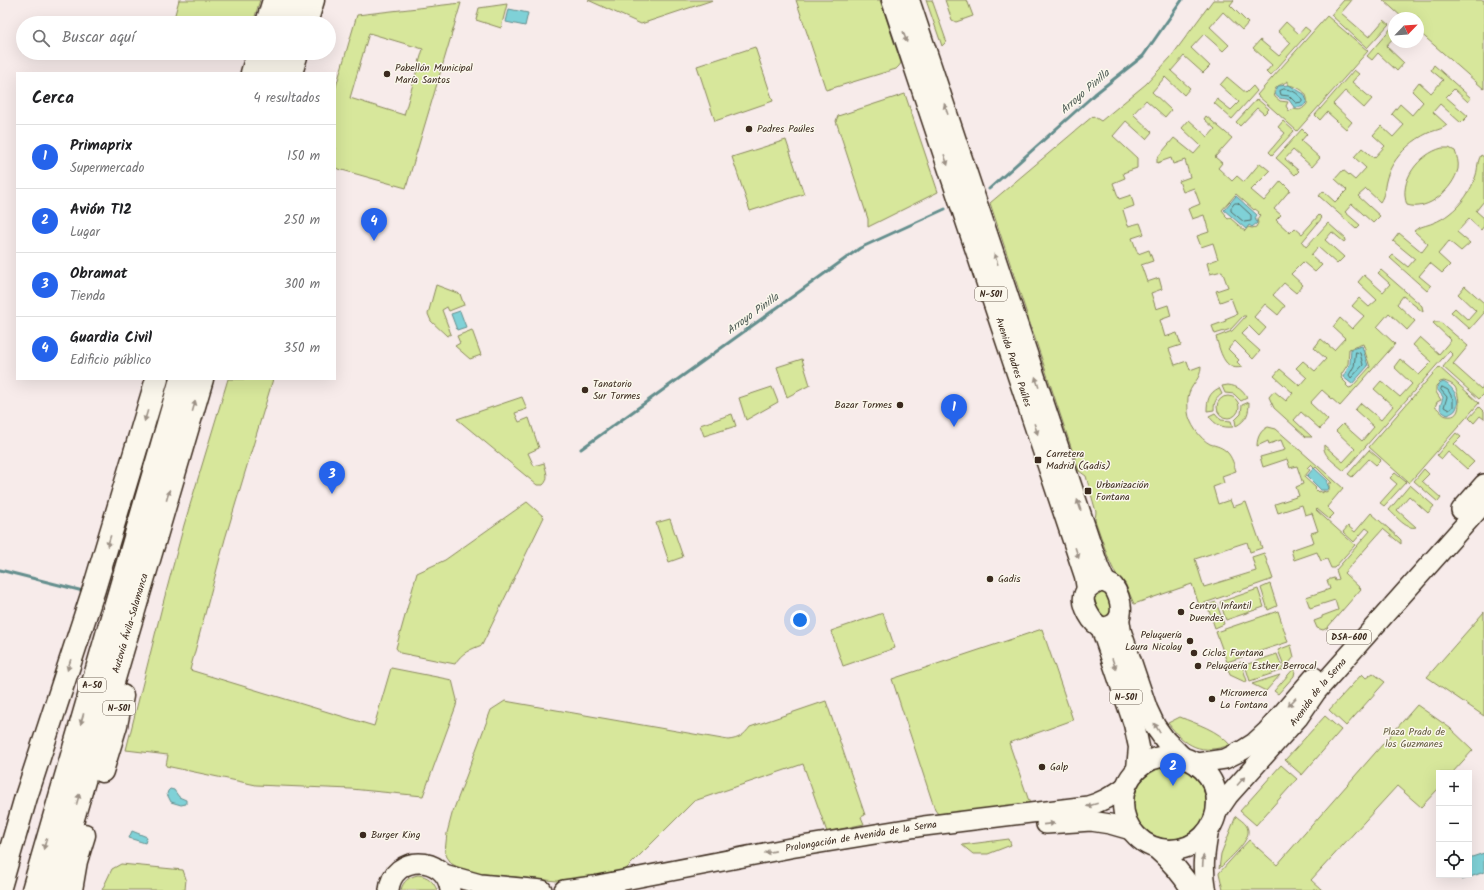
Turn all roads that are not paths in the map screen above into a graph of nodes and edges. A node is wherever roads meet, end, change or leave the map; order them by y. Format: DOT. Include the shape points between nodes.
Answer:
graph roads {
  1 [pos="274,0"];
  2 [pos="292,0"];
  3 [pos="313,0"];
  4 [pos="892,0"];
  5 [pos="910,0"];
  6 [pos="269,16"];
  7 [pos="288,16"];
  8 [pos="308,16"];
  9 [pos="256,60"];
  10 [pos="275,60"];
  11 [pos="295,60"];
  12 [pos="252,72"];
  13 [pos="271,72"];
  14 [pos="291,72"];
  15 [pos="157,380"];
  16 [pos="181,380"];
  17 [pos="202,380"];
  18 [pos="151,480"];
  19 [pos="1484,484"];
  20 [pos="1484,503"];
  21 [pos="157,533"];
  22 [pos="1096,585"];
  23 [pos="1110,623"];
  24 [pos="1190,760"];
  25 [pos="1137,769"];
  26 [pos="1126,786"];
  27 [pos="1217,812"];
  28 [pos="1131,830"];
  29 [pos="1208,832"];
  30 [pos="1157,849"];
  31 [pos="447,882"];
  32 [pos="0,887"];
  33 [pos="4,890"];
  34 [pos="32,890"];
  35 [pos="52,890"];
  36 [pos="71,890"];
  37 [pos="389,890"];
  38 [pos="542,890"];
  39 [pos="564,890"];
  40 [pos="638,890"];
  41 [pos="1192,890"];
  42 [pos="1206,890"];
  1 -- 6 [label="highway"];
  2 -- 7 [label="highway"];
  3 -- 8 [label="highway"];
  4 -- 22 [label="highway, Avenida Padres Paúles / N-501, one-way" via="1085,576"];
  22 -- 5 [label="highway, Avenida Padres Paúles / N-501, one-way" via="1098,566"];
  9 -- 12 [label="highway"];
  10 -- 13 [label="highway"];
  11 -- 14 [label="highway"];
  15 -- 32 [label="highway, one-way"];
  16 -- 18 [label="highway, Autovía Ávila-Salamanca / A-50"];
  21 -- 17 [label="highway, Autovía Ávila-Salamanca / A-50, one-way"];
  18 -- 33 [label="highway" via="127,529 87,662"];
  18 -- 34 [label="highway, Autovía Ávila-Salamanca / A-50, one-way"];
  19 -- 24 [label="main road, Avenida de la Serna / DSA-600, one-way" via="1263,735 1230,757"];
  27 -- 20 [label="main road, Avenida de la Serna / DSA-600, one-way" via="1228,796 1298,718 1321,686"];
  35 -- 21 [label="highway, Autovía Ávila-Salamanca / A-50, one-way"];
  21 -- 36 [label="highway, N-501" via="154,573 133,645 116,725 76,861"];
  22 -- 23 [label="highway, N-501" via="1113,586 1118,598 1121,612"];
  22 -- 23 [label="highway, N-501" via="1084,595 1089,616 1094,622"];
  24 -- 23 [label="highway, N-501, one-way" via="1170,745 1158,731 1147,709 1121,632"];
  23 -- 25 [label="highway, N-501, one-way" via="1139,747"];
  24 -- 25 [label="highway, N-501" via="1173,755 1153,758"];
  24 -- 27 [label="highway, N-501" via="1207,773 1214,784 1218,798"];
  25 -- 26 [label="highway, N-501"];
  26 -- 28 [label="highway, N-501" via="1123,801 1125,816"];
  26 -- 39 [label="main road, Prolongación de Avenida de la Serna, one-way" via="1113,796 1088,806 924,826"];
  27 -- 29 [label="highway, N-501"];
  28 -- 30 [label="highway, N-501" via="1143,842"];
  40 -- 28 [label="main road, Prolongación de Avenida de la Serna, one-way" via="838,852 1004,828 1090,820"];
  29 -- 30 [label="highway, N-501" via="1185,848"];
  42 -- 29 [label="highway, N-501, one-way" via="1203,860"];
  30 -- 41 [label="highway, N-501" via="1184,877"];
  31 -- 37 [label="main road" via="436,867 414,862 394,874"];
  31 -- 38 [label="main road"];
}
